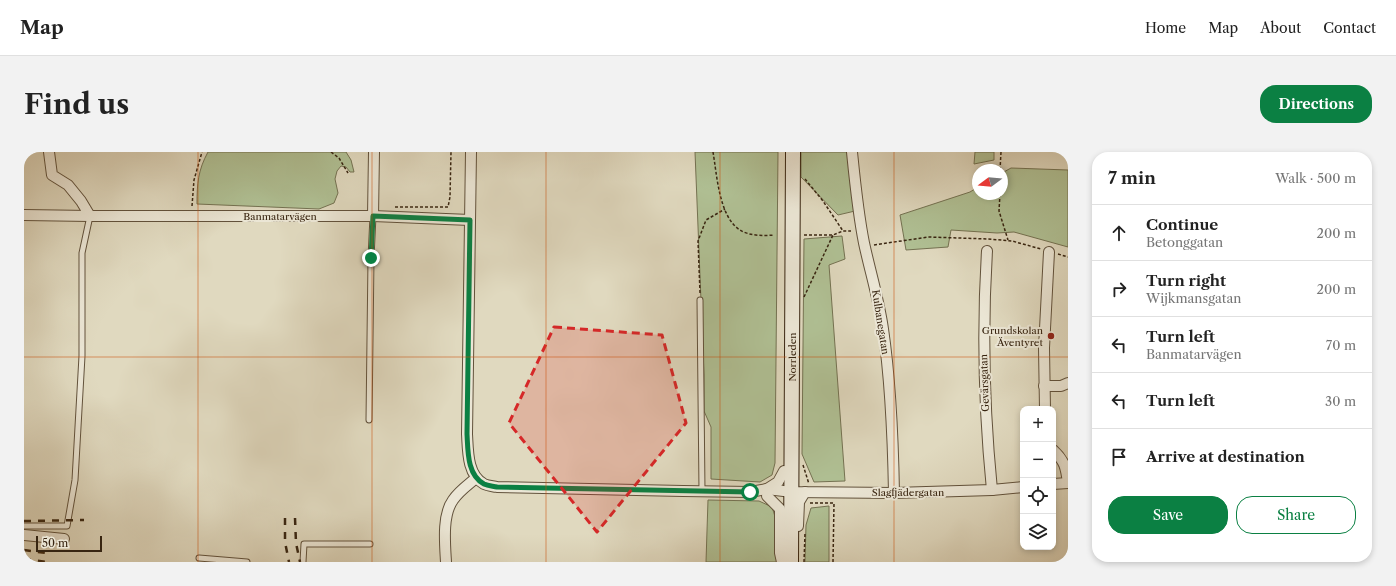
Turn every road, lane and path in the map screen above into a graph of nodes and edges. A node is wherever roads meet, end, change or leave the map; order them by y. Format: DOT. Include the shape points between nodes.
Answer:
graph roads {
  1 [pos="49,152"];
  2 [pos="202,152"];
  3 [pos="331,152"];
  4 [pos="374,152"];
  5 [pos="451,152"];
  6 [pos="470,152"];
  7 [pos="713,152"];
  8 [pos="784,152"];
  9 [pos="793,152"];
  10 [pos="852,152"];
  11 [pos="1001,152"];
  12 [pos="1000,164"];
  13 [pos="348,173"];
  14 [pos="801,174"];
  15 [pos="1000,200"];
  16 [pos="391,207"];
  17 [pos="192,209"];
  18 [pos="725,209"];
  19 [pos="24,215"];
  20 [pos="90,215"];
  21 [pos="373,216"];
  22 [pos="470,220"];
  23 [pos="774,235"];
  24 [pos="804,235"];
  25 [pos="833,235"];
  26 [pos="1008,240"];
  27 [pos="871,245"];
  28 [pos="987,250"];
  29 [pos="1049,252"];
  30 [pos="1068,257"];
  31 [pos="803,298"];
  32 [pos="700,300"];
  33 [pos="1068,384"];
  34 [pos="1044,386"];
  35 [pos="1045,406"];
  36 [pos="369,420"];
  37 [pos="1056,453"];
  38 [pos="801,461"];
  39 [pos="784,471"];
  40 [pos="476,478"];
  41 [pos="1068,483"];
  42 [pos="1056,484"];
  43 [pos="1020,487"];
  44 [pos="992,490"];
  45 [pos="702,491"];
  46 [pos="767,492"];
  47 [pos="795,492"];
  48 [pos="894,493"];
  49 [pos="24,526"];
  50 [pos="805,530"];
  51 [pos="24,534"];
  52 [pos="64,539"];
  53 [pos="370,544"];
  54 [pos="199,558"];
  55 [pos="248,562"];
  56 [pos="303,562"];
  57 [pos="446,562"];
  58 [pos="783,562"];
  59 [pos="791,562"];
  60 [pos="797,562"];
  61 [pos="804,562"];
  62 [pos="833,562"];
  1 -- 20 [label="street" via="52,174 68,185"];
  2 -- 17 [label="path" via="194,180"];
  3 -- 13 [label="path" via="339,158"];
  4 -- 21 [label="street"];
  5 -- 16 [label="path" via="448,207"];
  6 -- 22 [label="street"];
  7 -- 18 [label="path"];
  8 -- 39 [label="main road, Norrleden"];
  9 -- 47 [label="main road, Norrleden"];
  10 -- 48 [label="street, Kulbanegatan" via="858,208 876,286 884,336 893,432"];
  11 -- 12 [label="path"];
  14 -- 25 [label="path" via="843,232"];
  15 -- 26 [label="path" via="999,211"];
  18 -- 23 [label="path" via="730,221 740,230 758,235"];
  18 -- 32 [label="path" via="706,220 698,241"];
  19 -- 20 [label="street, Banmatarvägen"];
  20 -- 21 [label="street, Banmatarvägen"];
  20 -- 49 [label="lane" via="82,253 82,356 75,480 67,526"];
  21 -- 22 [label="street, Banmatarvägen"];
  21 -- 36 [label="lane"];
  22 -- 40 [label="street" via="467,434 471,468"];
  24 -- 25 [label="path"];
  25 -- 31 [label="path"];
  26 -- 27 [label="path" via="928,237"];
  26 -- 29 [label="path"];
  28 -- 44 [label="street, Gevärsgatan" via="983,360"];
  29 -- 30 [label="path"];
  29 -- 34 [label="street"];
  32 -- 45 [label="lane"];
  33 -- 34 [label="street"];
  34 -- 35 [label="street"];
  37 -- 41 [label="street" via="1065,465"];
  38 -- 47 [label="path" via="808,478"];
  39 -- 46 [label="street" via="778,482"];
  39 -- 47 [label="main road, Norrleden"];
  40 -- 45 [label="street, Slagfjädergatan" via="484,484 497,487"];
  40 -- 57 [label="street" via="452,500 449,507 446,517"];
  41 -- 42 [label="street"];
  43 -- 44 [label="street, Slagfjädergatan"];
  44 -- 48 [label="street, Slagfjädergatan"];
  45 -- 46 [label="street, Slagfjädergatan"];
  46 -- 47 [label="street, Slagfjädergatan"];
  46 -- 58 [label="street" via="780,509 780,553"];
  47 -- 48 [label="street, Slagfjädergatan"];
  47 -- 58 [label="main road, Norrleden"];
  47 -- 59 [label="main road, Norrleden"];
  47 -- 60 [label="street" via="799,502"];
  47 -- 62 [label="path" via="810,504 834,503"];
  50 -- 61 [label="path"];
  51 -- 52 [label="street"];
  53 -- 56 [label="lane" via="304,544"];
  54 -- 55 [label="lane"];
}
